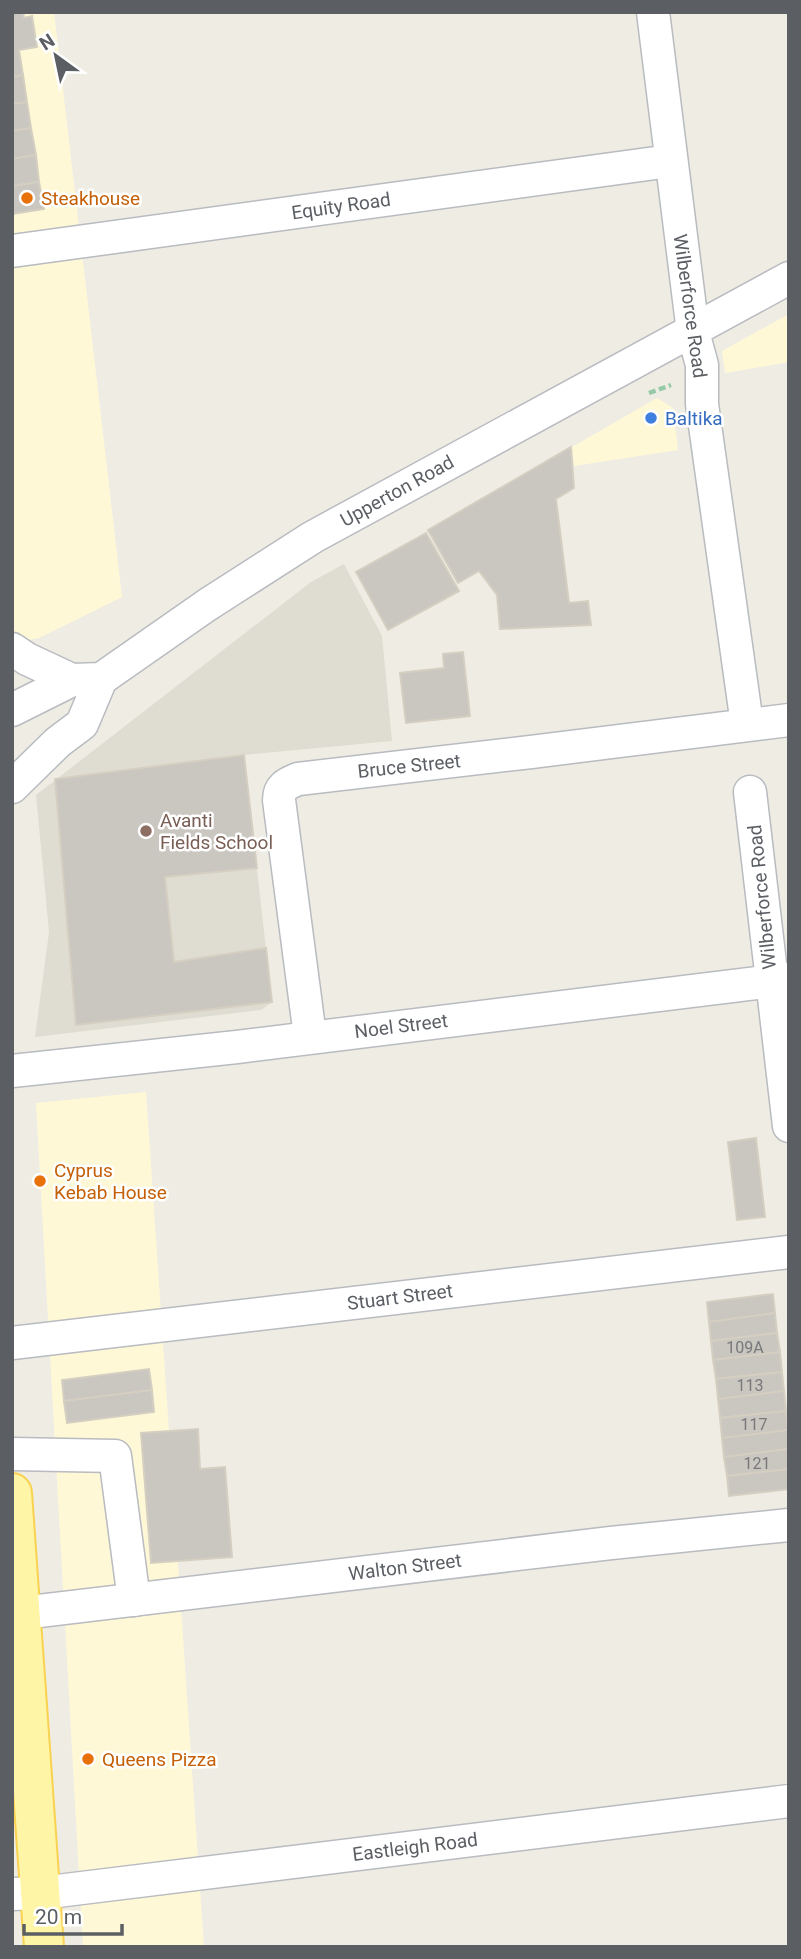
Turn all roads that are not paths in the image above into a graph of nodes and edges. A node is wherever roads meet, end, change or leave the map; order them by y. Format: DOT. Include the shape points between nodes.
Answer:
graph roads {
  1 [pos="653,12"];
  2 [pos="670,161"];
  3 [pos="12,251"];
  4 [pos="789,278"];
  5 [pos="693,332"];
  6 [pos="12,649"];
  7 [pos="87,679"];
  8 [pos="12,710"];
  9 [pos="789,720"];
  10 [pos="747,724"];
  11 [pos="12,787"];
  12 [pos="750,792"];
  13 [pos="780,979"];
  14 [pos="310,1037"];
  15 [pos="12,1072"];
  16 [pos="789,1126"];
  17 [pos="789,1252"];
  18 [pos="12,1343"];
  19 [pos="12,1454"];
  20 [pos="12,1493"];
  21 [pos="789,1525"];
  22 [pos="134,1600"];
  23 [pos="22,1613"];
  24 [pos="789,1801"];
  25 [pos="27,1894"];
  26 [pos="44,1947"];
  1 -- 2 [label="street, Wilberforce Road"];
  2 -- 3 [label="street, Equity Road"];
  2 -- 5 [label="street, Wilberforce Road"];
  4 -- 5 [label="street, Upperton Road"];
  5 -- 7 [label="street, Upperton Road" via="313,537"];
  5 -- 10 [label="street, Wilberforce Road" via="702,365 702,404"];
  6 -- 7 [label="street" via="27,659"];
  7 -- 8 [label="street, Upperton Road"];
  7 -- 11 [label="street" via="82,724"];
  9 -- 10 [label="street, Bruce Street"];
  10 -- 14 [label="street, Bruce Street" via="531,752 372,756 285,785 278,800"];
  12 -- 13 [label="street, Wilberforce Road"];
  13 -- 14 [label="street, Noel Street"];
  13 -- 16 [label="street, Wilberforce Road"];
  14 -- 15 [label="street, Noel Street"];
  17 -- 18 [label="street, Stuart Street"];
  19 -- 22 [label="street" via="115,1457"];
  20 -- 23 [label="main road"];
  21 -- 22 [label="street, Walton Street"];
  22 -- 23 [label="street, Walton Street"];
  23 -- 25 [label="main road"];
  24 -- 25 [label="street, Eastleigh Road"];
  25 -- 26 [label="main road"];
}
